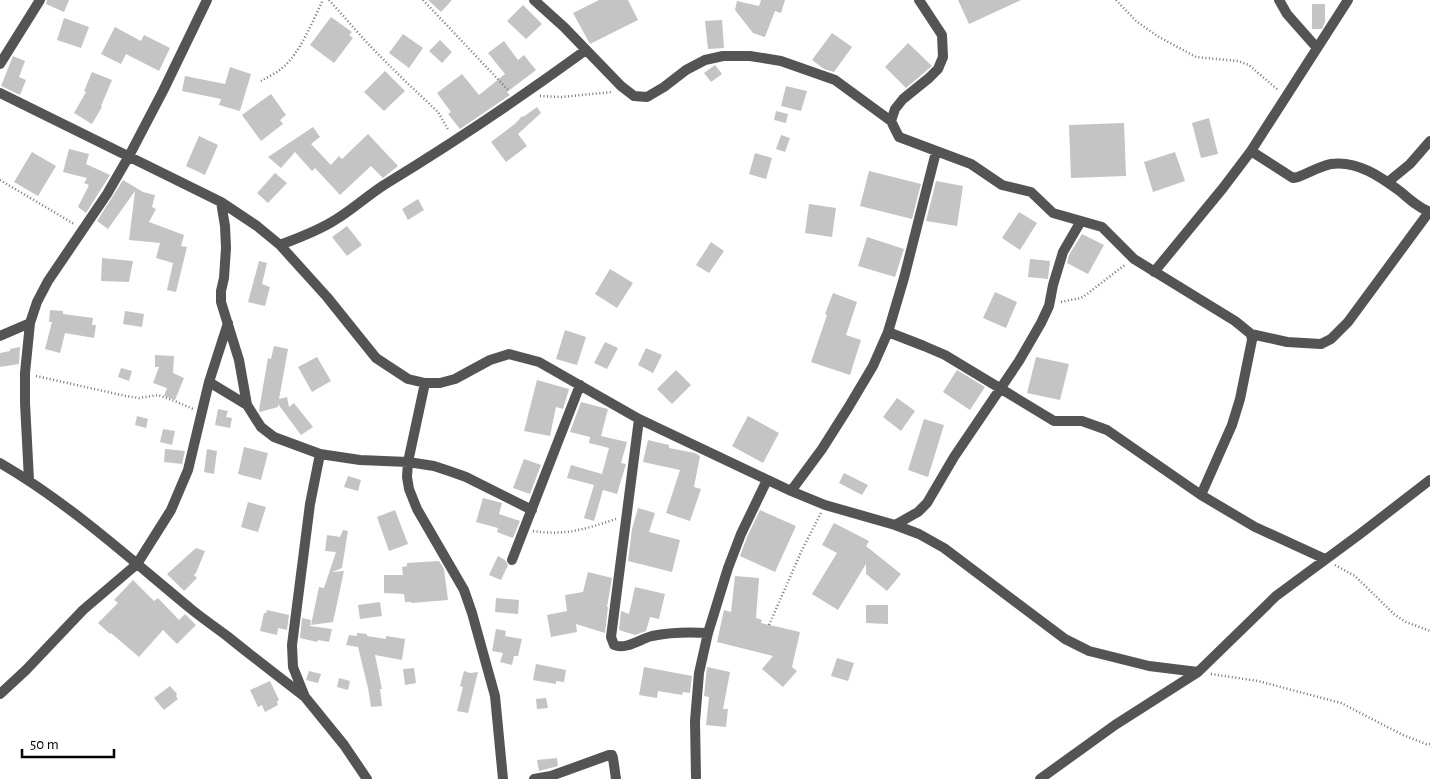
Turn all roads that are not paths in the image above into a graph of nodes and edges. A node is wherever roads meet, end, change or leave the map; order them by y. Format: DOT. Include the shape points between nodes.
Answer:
graph roads {
  1 [pos="40,0"];
  2 [pos="207,0"];
  3 [pos="534,0"];
  4 [pos="919,0"];
  5 [pos="1279,0"];
  6 [pos="1348,0"];
  7 [pos="1318,48"];
  8 [pos="586,50"];
  9 [pos="0,64"];
  10 [pos="0,93"];
  11 [pos="891,121"];
  12 [pos="1430,140"];
  13 [pos="1251,151"];
  14 [pos="936,152"];
  15 [pos="129,156"];
  16 [pos="1388,182"];
  17 [pos="221,202"];
  18 [pos="1430,212"];
  19 [pos="1080,221"];
  20 [pos="280,245"];
  21 [pos="1154,272"];
  22 [pos="30,323"];
  23 [pos="228,323"];
  24 [pos="888,332"];
  25 [pos="1251,334"];
  26 [pos="0,336"];
  27 [pos="209,382"];
  28 [pos="425,383"];
  29 [pos="580,385"];
  30 [pos="1000,388"];
  31 [pos="246,405"];
  32 [pos="639,419"];
  33 [pos="320,454"];
  34 [pos="408,462"];
  35 [pos="0,463"];
  36 [pos="29,480"];
  37 [pos="767,480"];
  38 [pos="1430,480"];
  39 [pos="791,491"];
  40 [pos="1201,495"];
  41 [pos="532,510"];
  42 [pos="895,525"];
  43 [pos="512,560"];
  44 [pos="1325,560"];
  45 [pos="137,564"];
  46 [pos="708,633"];
  47 [pos="1198,672"];
  48 [pos="0,694"];
  49 [pos="305,697"];
  50 [pos="696,778"];
  51 [pos="367,779"];
  52 [pos="503,779"];
  53 [pos="534,779"];
  54 [pos="616,779"];
  55 [pos="1040,779"];
  1 -- 9 [label="street"];
  2 -- 15 [label="street"];
  3 -- 8 [label="street"];
  4 -- 11 [label="street" via="942,35 943,57 938,69 903,99"];
  5 -- 7 [label="street" via="1287,14"];
  6 -- 7 [label="street"];
  7 -- 13 [label="street"];
  8 -- 11 [label="street" via="634,96 648,97 705,60 750,56 781,61 836,80"];
  8 -- 20 [label="street" via="335,220"];
  10 -- 15 [label="street"];
  11 -- 14 [label="street" via="899,137"];
  12 -- 16 [label="street" via="1410,164"];
  13 -- 16 [label="street" via="1293,178 1330,164 1342,164 1372,172"];
  13 -- 21 [label="street"];
  14 -- 19 [label="street" via="971,164 1002,185 1031,192 1053,213"];
  14 -- 24 [label="street"];
  15 -- 17 [label="street"];
  15 -- 22 [label="street" via="48,281"];
  16 -- 18 [label="street"];
  17 -- 20 [label="street"];
  17 -- 23 [label="street" via="226,248 221,302"];
  18 -- 25 [label="street" via="1348,322 1330,339 1321,344 1287,342"];
  19 -- 21 [label="street" via="1102,227 1134,259"];
  19 -- 30 [label="street" via="1063,252 1049,306 1041,323"];
  20 -- 28 [label="street" via="376,358 408,378"];
  21 -- 25 [label="street"];
  22 -- 26 [label="street"];
  22 -- 36 [label="street" via="25,373"];
  23 -- 27 [label="street"];
  23 -- 31 [label="street" via="239,360"];
  24 -- 30 [label="street" via="945,355"];
  24 -- 39 [label="street" via="873,366 848,408"];
  25 -- 40 [label="street" via="1232,426"];
  27 -- 31 [label="street"];
  27 -- 45 [label="street" via="188,470 171,510"];
  28 -- 29 [label="street" via="455,379 490,360 509,354 539,362"];
  28 -- 34 [label="street"];
  29 -- 32 [label="street"];
  29 -- 41 [label="street"];
  30 -- 40 [label="street" via="1054,421 1082,420 1107,430"];
  30 -- 42 [label="street" via="927,503"];
  31 -- 33 [label="street" via="261,427 274,437"];
  32 -- 37 [label="street"];
  32 -- 46 [label="street" via="612,642 619,647 679,632"];
  33 -- 34 [label="street"];
  33 -- 49 [label="street" via="310,504 292,646 293,667"];
  34 -- 41 [label="street" via="434,466 466,477"];
  34 -- 52 [label="street" via="409,488 464,590 475,620 495,696"];
  35 -- 36 [label="street"];
  36 -- 45 [label="street"];
  37 -- 39 [label="street"];
  37 -- 46 [label="street" via="741,534"];
  38 -- 44 [label="street"];
  39 -- 42 [label="street" via="825,505"];
  40 -- 44 [label="street" via="1255,528"];
  41 -- 43 [label="street"];
  42 -- 47 [label="street" via="944,548 1065,639 1089,652 1150,666"];
  44 -- 47 [label="street" via="1276,596"];
  45 -- 48 [label="street" via="83,610"];
  45 -- 49 [label="street"];
  46 -- 50 [label="street" via="699,673 695,721"];
  47 -- 55 [label="street" via="1115,725"];
  49 -- 51 [label="street"];
  53 -- 54 [label="street" via="609,755 613,758"];
}
